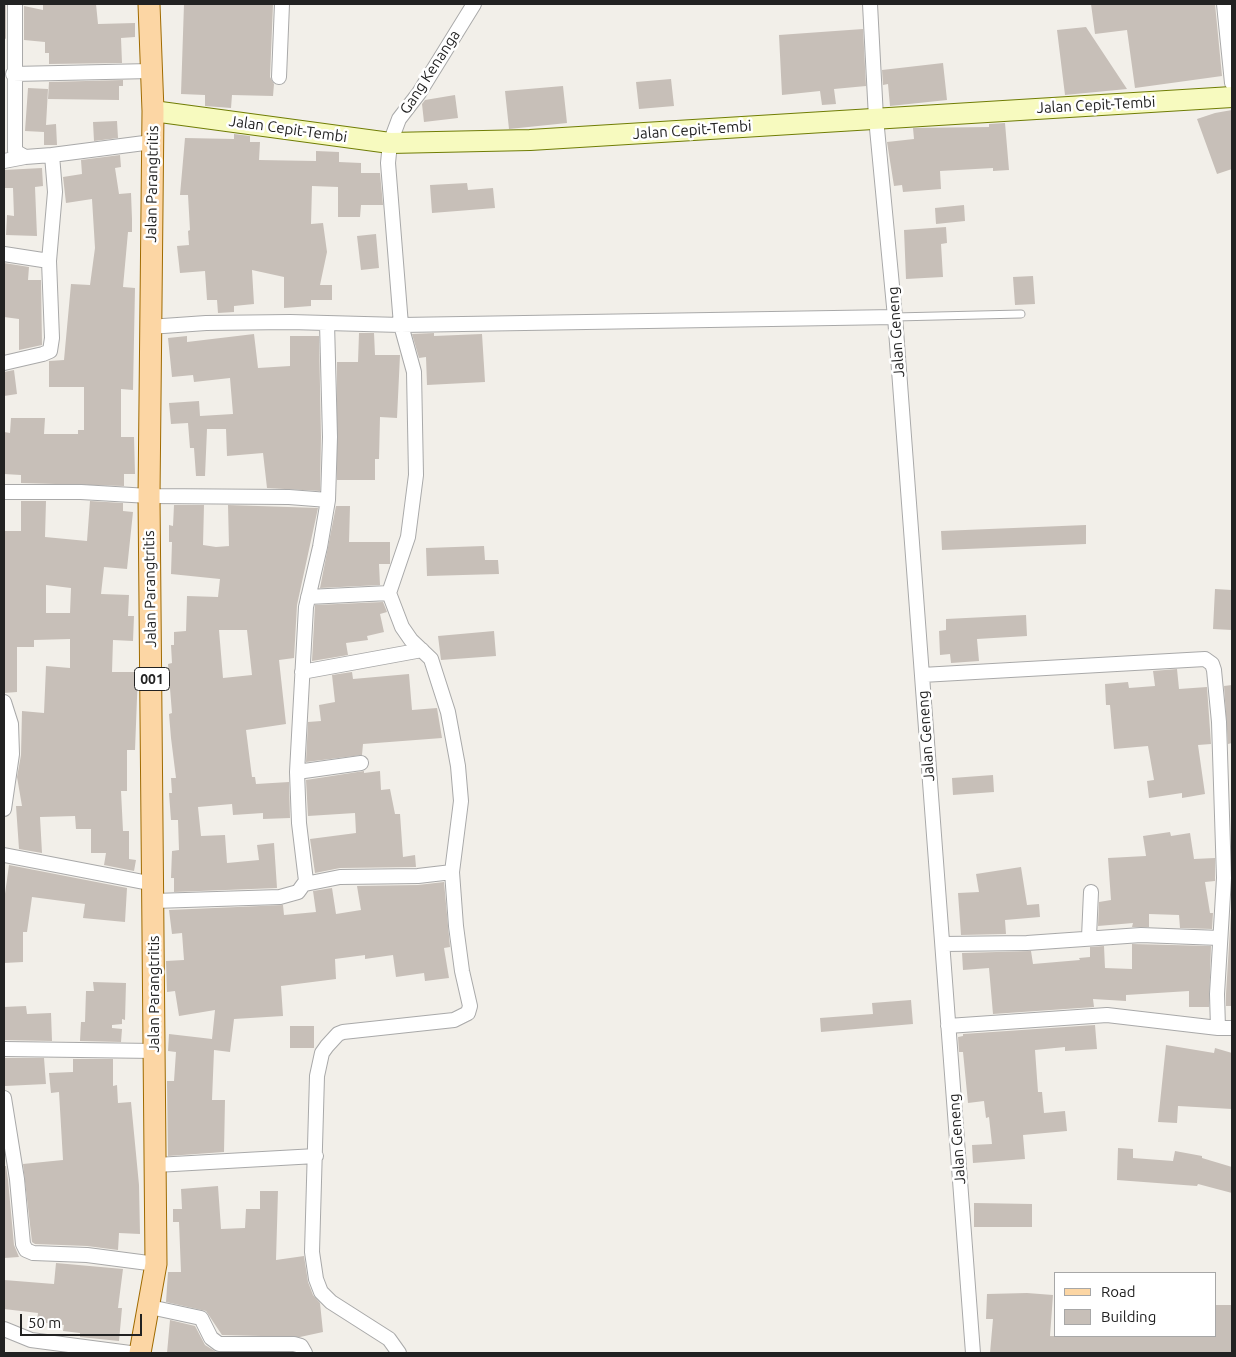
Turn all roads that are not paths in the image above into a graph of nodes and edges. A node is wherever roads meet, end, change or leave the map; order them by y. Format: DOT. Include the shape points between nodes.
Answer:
graph roads {
  1 [pos="15,4"];
  2 [pos="149,4"];
  3 [pos="282,4"];
  4 [pos="474,4"];
  5 [pos="870,4"];
  6 [pos="1224,4"];
  7 [pos="151,71"];
  8 [pos="14,74"];
  9 [pos="279,77"];
  10 [pos="1232,83"];
  11 [pos="1232,96"];
  12 [pos="153,111"];
  13 [pos="876,118"];
  14 [pos="152,142"];
  15 [pos="390,143"];
  16 [pos="52,155"];
  17 [pos="25,157"];
  18 [pos="4,160"];
  19 [pos="4,254"];
  20 [pos="49,261"];
  21 [pos="1021,314"];
  22 [pos="895,317"];
  23 [pos="327,323"];
  24 [pos="401,325"];
  25 [pos="149,327"];
  26 [pos="4,363"];
  27 [pos="4,492"];
  28 [pos="149,496"];
  29 [pos="328,500"];
  30 [pos="389,593"];
  31 [pos="308,597"];
  32 [pos="422,650"];
  33 [pos="302,672"];
  34 [pos="922,675"];
  35 [pos="4,702"];
  36 [pos="361,763"];
  37 [pos="297,772"];
  38 [pos="4,808"];
  39 [pos="4,855"];
  40 [pos="452,872"];
  41 [pos="305,884"];
  42 [pos="154,892"];
  43 [pos="1091,892"];
  44 [pos="1089,937"];
  45 [pos="1220,938"];
  46 [pos="943,944"];
  47 [pos="948,1026"];
  48 [pos="1225,1028"];
  49 [pos="4,1048"];
  50 [pos="155,1051"];
  51 [pos="4,1098"];
  52 [pos="316,1156"];
  53 [pos="156,1165"];
  54 [pos="156,1264"];
  55 [pos="150,1307"];
  56 [pos="4,1329"];
  57 [pos="130,1353"];
  58 [pos="140,1353"];
  59 [pos="306,1353"];
  60 [pos="399,1353"];
  61 [pos="973,1353"];
  1 -- 8 [label="street"];
  2 -- 7 [label="main road, Jalan Parangtritis / 001"];
  3 -- 9 [label="street"];
  4 -- 15 [label="street, Gang Kenanga" via="399,119"];
  5 -- 13 [label="street, Jalan Geneng"];
  6 -- 10 [label="street"];
  7 -- 8 [label="street"];
  7 -- 12 [label="main road, Jalan Parangtritis / 001"];
  8 -- 17 [label="street" via="13,144 15,151"];
  11 -- 13 [label="main road, Jalan Cepit-Tembi"];
  12 -- 14 [label="main road, Jalan Parangtritis / 001"];
  12 -- 15 [label="main road, Jalan Cepit-Tembi"];
  13 -- 15 [label="main road, Jalan Cepit-Tembi" via="530,140"];
  13 -- 22 [label="street, Jalan Geneng"];
  14 -- 16 [label="street"];
  14 -- 25 [label="main road, Jalan Parangtritis / 001"];
  15 -- 24 [label="street, Gang Kenanga" via="388,163"];
  16 -- 17 [label="street"];
  16 -- 20 [label="street" via="55,192"];
  17 -- 18 [label="street"];
  19 -- 20 [label="street"];
  20 -- 26 [label="street" via="50,351"];
  21 -- 22 [label="lane"];
  22 -- 24 [label="street"];
  22 -- 34 [label="street, Jalan Geneng"];
  23 -- 24 [label="street"];
  23 -- 25 [label="street" via="206,323"];
  23 -- 29 [label="street"];
  24 -- 30 [label="street, Gang Kenanga" via="414,372 416,475 408,537"];
  25 -- 28 [label="main road, Jalan Parangtritis / 001"];
  27 -- 28 [label="street"];
  28 -- 29 [label="street"];
  28 -- 42 [label="main road, Jalan Parangtritis / 001"];
  29 -- 31 [label="street"];
  30 -- 31 [label="street"];
  30 -- 32 [label="street" via="402,627"];
  31 -- 33 [label="street"];
  32 -- 33 [label="street"];
  32 -- 40 [label="street" via="432,659 438,673 458,766 461,801"];
  33 -- 37 [label="street"];
  34 -- 45 [label="street" via="1205,659 1212,664 1219,722 1223,851 1224,904"];
  34 -- 46 [label="street, Jalan Geneng"];
  35 -- 38 [label="street" via="11,724 12,754"];
  36 -- 37 [label="street"];
  37 -- 41 [label="street"];
  39 -- 42 [label="street"];
  40 -- 41 [label="street" via="340,878"];
  40 -- 52 [label="street" via="458,949 470,1006 468,1013 454,1020 343,1032 332,1039 322,1053 317,1076"];
  41 -- 42 [label="street" via="298,892 280,897"];
  42 -- 50 [label="main road, Jalan Parangtritis / 001"];
  43 -- 44 [label="street"];
  44 -- 45 [label="street"];
  44 -- 46 [label="street" via="1027,943"];
  45 -- 48 [label="street" via="1217,994"];
  46 -- 47 [label="street, Jalan Geneng"];
  47 -- 48 [label="street" via="1107,1015"];
  47 -- 61 [label="street, Jalan Geneng"];
  49 -- 50 [label="street"];
  50 -- 53 [label="main road, Jalan Parangtritis / 001"];
  51 -- 54 [label="street" via="26,1250"];
  52 -- 53 [label="street"];
  52 -- 60 [label="street" via="312,1263 318,1286 331,1302 376,1328"];
  53 -- 54 [label="main road, Jalan Parangtritis / 001"];
  54 -- 55 [label="main road, Jalan Parangtritis / 001"];
  55 -- 58 [label="main road, Jalan Parangtritis / 001"];
  55 -- 59 [label="street" via="201,1318 211,1338 219,1344 294,1344 301,1346"];
  56 -- 57 [label="street" via="32,1340"];
}
